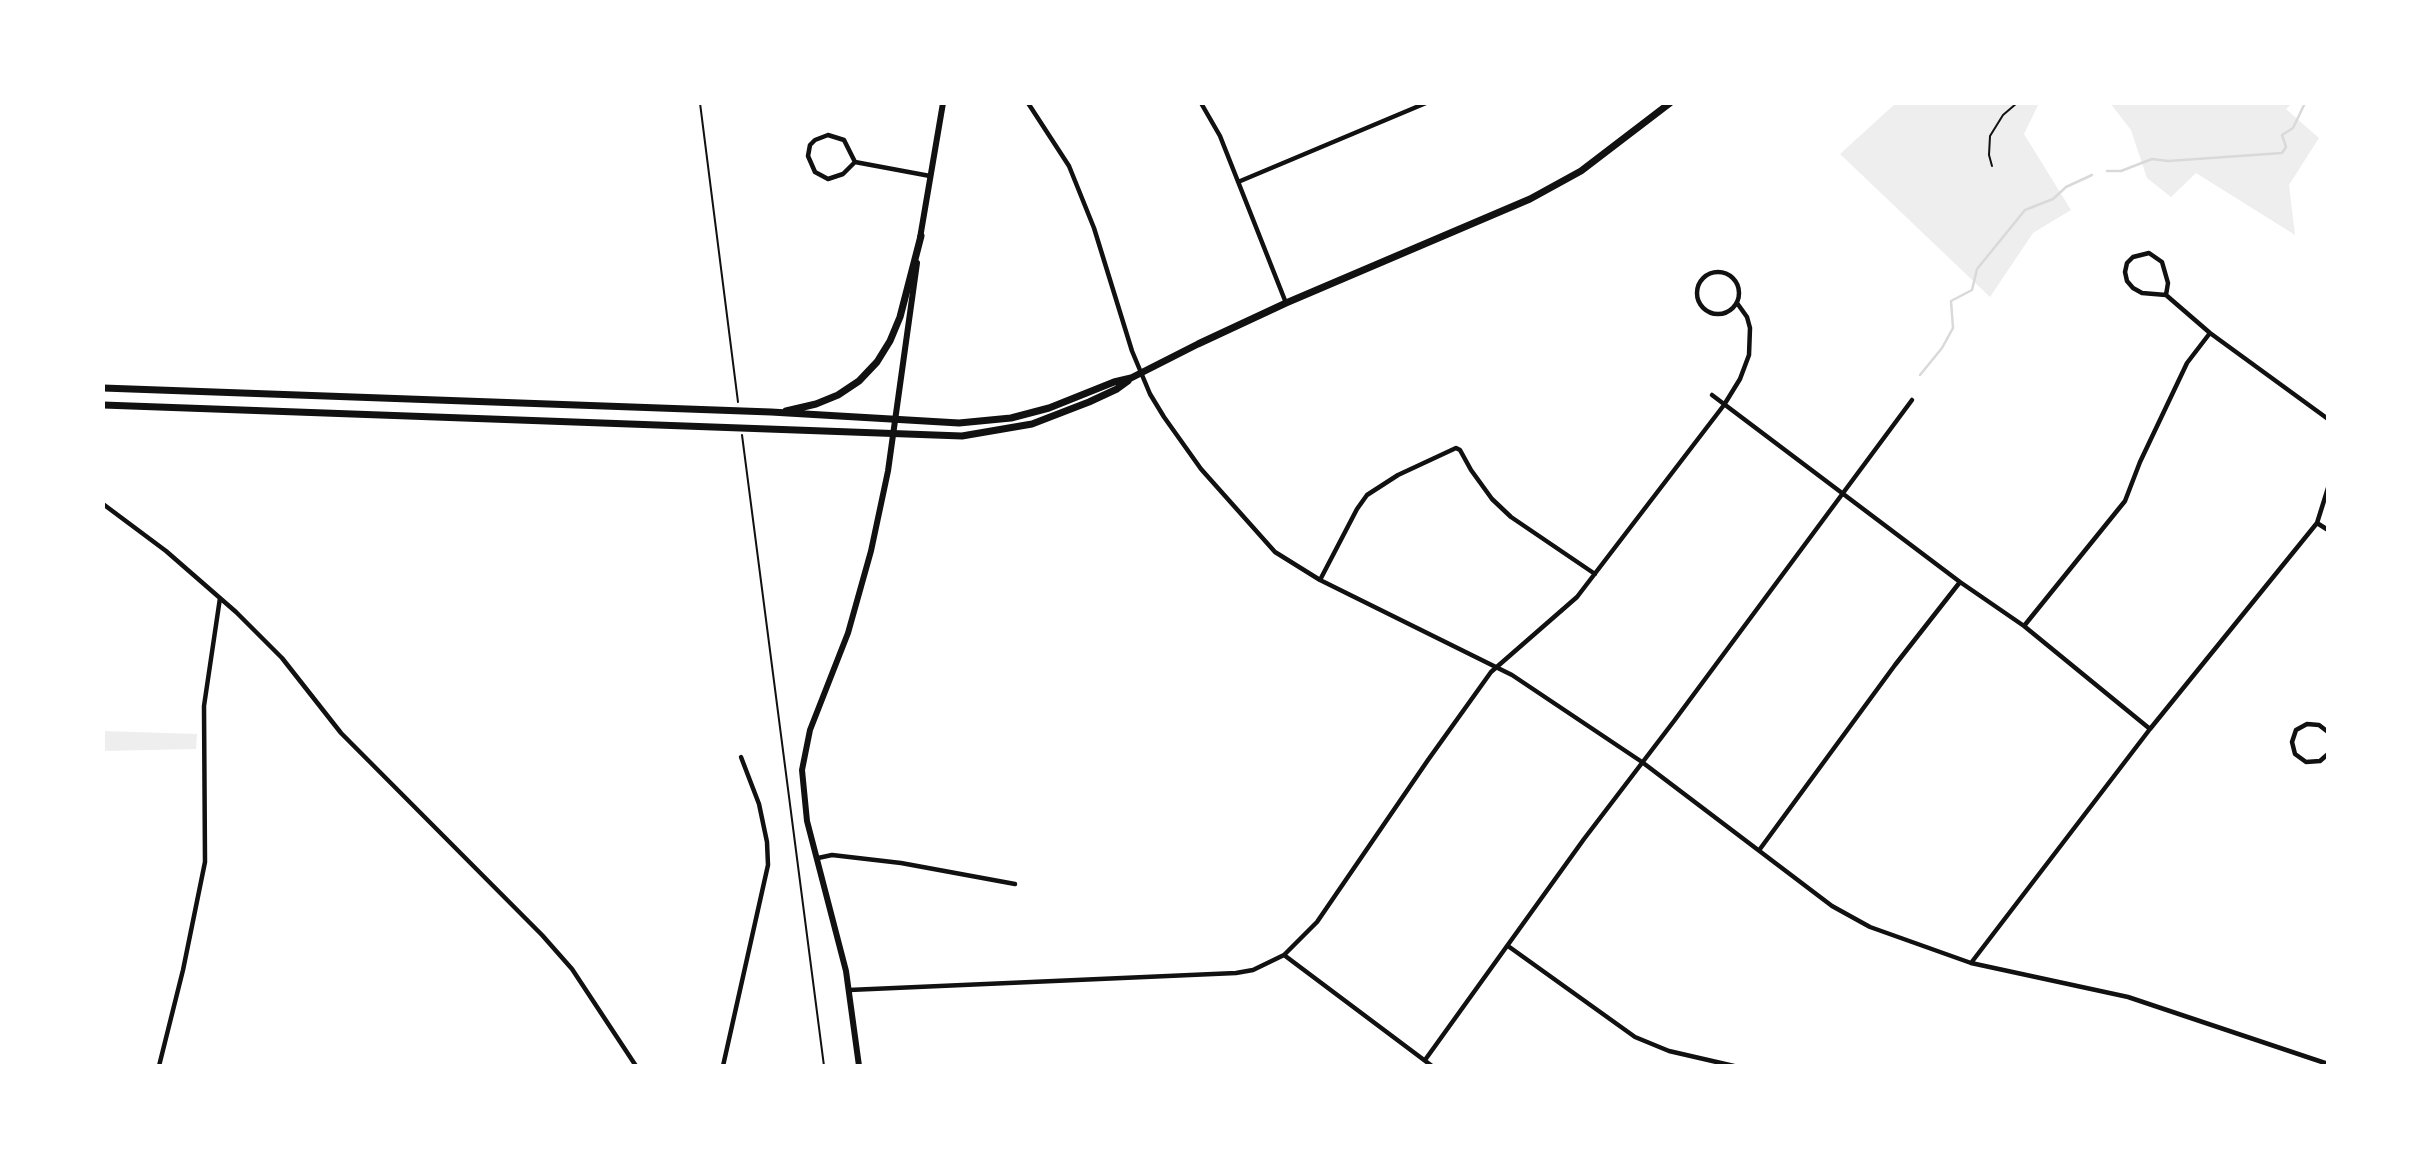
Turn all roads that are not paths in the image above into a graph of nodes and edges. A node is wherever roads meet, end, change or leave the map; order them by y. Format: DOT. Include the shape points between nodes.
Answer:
graph roads {
  1 [pos="943,103"];
  2 [pos="1028,103"];
  3 [pos="1201,103"];
  4 [pos="1426,103"];
  5 [pos="1670,103"];
  6 [pos="855,162"];
  7 [pos="930,176"];
  8 [pos="1238,182"];
  9 [pos="921,236"];
  10 [pos="2166,295"];
  11 [pos="1286,303"];
  12 [pos="1737,303"];
  13 [pos="2210,332"];
  14 [pos="1141,374"];
  15 [pos="1131,378"];
  16 [pos="103,388"];
  17 [pos="1712,395"];
  18 [pos="1912,400"];
  19 [pos="103,405"];
  20 [pos="1724,405"];
  21 [pos="771,412"];
  22 [pos="2328,419"];
  23 [pos="895,421"];
  24 [pos="893,434"];
  25 [pos="2328,488"];
  26 [pos="1843,495"];
  27 [pos="103,504"];
  28 [pos="2317,523"];
  29 [pos="2328,530"];
  30 [pos="1595,574"];
  31 [pos="1320,580"];
  32 [pos="1960,582"];
  33 [pos="220,598"];
  34 [pos="2024,626"];
  35 [pos="1497,668"];
  36 [pos="2150,729"];
  37 [pos="2328,732"];
  38 [pos="2328,754"];
  39 [pos="740,757"];
  40 [pos="1642,762"];
  41 [pos="1760,849"];
  42 [pos="818,858"];
  43 [pos="1015,884"];
  44 [pos="1508,946"];
  45 [pos="1284,955"];
  46 [pos="1971,963"];
  47 [pos="849,990"];
  48 [pos="1425,1060"];
  49 [pos="2328,1064"];
  50 [pos="159,1066"];
  51 [pos="636,1066"];
  52 [pos="723,1066"];
  53 [pos="859,1066"];
  54 [pos="1432,1066"];
  55 [pos="1734,1066"];
  1 -- 7 [label="main road"];
  2 -- 14 [label="street" via="1069,166"];
  3 -- 8 [label="street"];
  4 -- 8 [label="street"];
  5 -- 11 [label="main road" via="1553,188"];
  6 -- 6 [label="street" via="844,140 832,135 821,136 809,149 811,167 824,178 835,178"];
  6 -- 7 [label="street"];
  7 -- 9 [label="main road"];
  8 -- 11 [label="street"];
  9 -- 21 [label="main road" via="900,317 877,362 838,395"];
  9 -- 23 [label="main road"];
  10 -- 10 [label="street" via="2162,262 2149,253 2127,263 2127,281 2133,288"];
  10 -- 13 [label="street"];
  11 -- 14 [label="main road"];
  12 -- 12 [label="street" via="1740,291 1730,275 1709,274 1699,284 1701,305 1712,313 1726,313"];
  12 -- 20 [label="street" via="1750,328 1749,355"];
  13 -- 22 [label="street"];
  13 -- 34 [label="street" via="2188,363 2125,501"];
  14 -- 15 [label="main road"];
  14 -- 31 [label="street" via="1164,417 1201,469 1251,527 1275,552"];
  15 -- 23 [label="main road" via="1012,418 959,423"];
  15 -- 24 [label="main road" via="1117,389 1032,424 962,436"];
  16 -- 21 [label="main road"];
  17 -- 20 [label="street"];
  18 -- 26 [label="street"];
  19 -- 24 [label="main road"];
  20 -- 26 [label="street"];
  20 -- 30 [label="street"];
  21 -- 23 [label="main road"];
  23 -- 24 [label="main road"];
  24 -- 42 [label="main road" via="856,607 805,749 804,807"];
  25 -- 28 [label="street"];
  26 -- 32 [label="street"];
  26 -- 40 [label="street"];
  27 -- 33 [label="street"];
  28 -- 29 [label="street"];
  28 -- 36 [label="street"];
  30 -- 31 [label="street" via="1511,517 1492,499 1460,450 1452,449 1367,495"];
  30 -- 35 [label="street" via="1562,612"];
  31 -- 35 [label="street"];
  32 -- 34 [label="street"];
  32 -- 41 [label="street"];
  33 -- 50 [label="street" via="204,706 205,862"];
  33 -- 51 [label="street" via="282,658 341,733 542,935 572,969"];
  34 -- 36 [label="street"];
  35 -- 40 [label="street"];
  35 -- 45 [label="street" via="1317,922"];
  36 -- 46 [label="street"];
  37 -- 38 [label="street" via="2307,724 2296,730 2292,742 2295,754 2306,762 2320,761"];
  39 -- 52 [label="street" via="759,804 768,865"];
  40 -- 41 [label="street"];
  40 -- 44 [label="street"];
  41 -- 46 [label="street" via="1832,906 1870,927"];
  42 -- 43 [label="street" via="832,855 901,863"];
  42 -- 47 [label="main road"];
  44 -- 48 [label="street"];
  44 -- 55 [label="street" via="1635,1037 1669,1051"];
  45 -- 47 [label="street" via="1236,973"];
  45 -- 48 [label="street"];
  46 -- 49 [label="street" via="2128,998"];
  47 -- 53 [label="main road"];
  48 -- 54 [label="street"];
}
